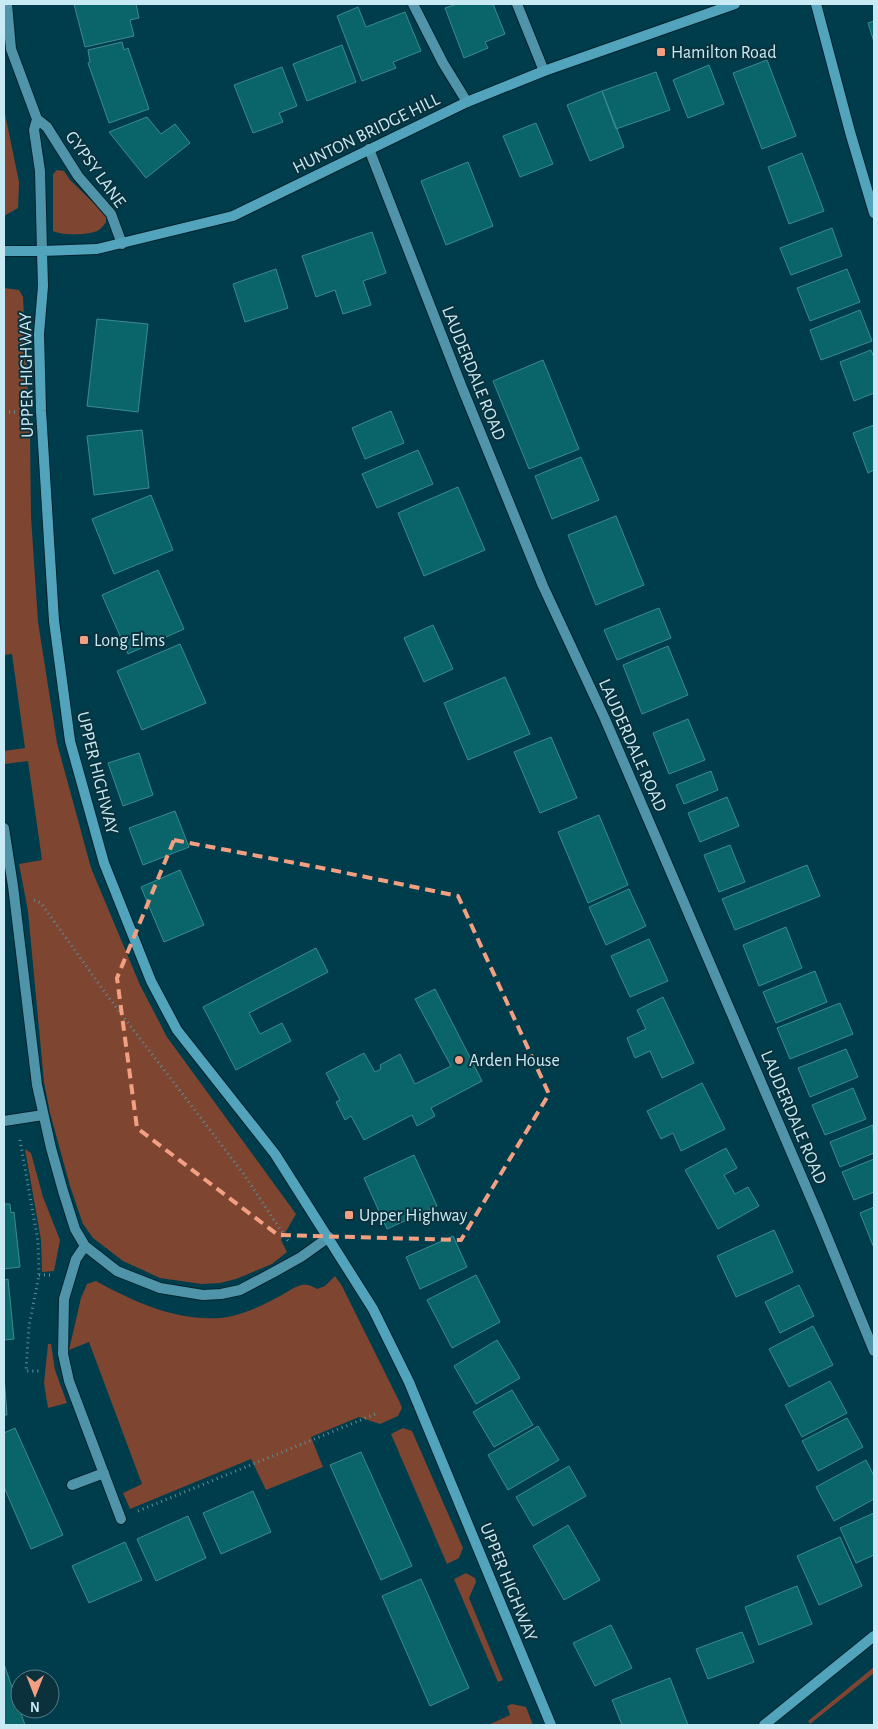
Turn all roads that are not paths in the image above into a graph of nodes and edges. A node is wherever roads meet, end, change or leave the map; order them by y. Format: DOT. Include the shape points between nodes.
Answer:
graph roads {
  1 [pos="7,4"];
  2 [pos="414,4"];
  3 [pos="517,4"];
  4 [pos="735,4"];
  5 [pos="816,4"];
  6 [pos="544,71"];
  7 [pos="467,102"];
  8 [pos="37,119"];
  9 [pos="369,149"];
  10 [pos="874,213"];
  11 [pos="122,244"];
  12 [pos="4,251"];
  13 [pos="42,251"];
  14 [pos="4,828"];
  15 [pos="43,1115"];
  16 [pos="4,1121"];
  17 [pos="329,1237"];
  18 [pos="85,1246"];
  19 [pos="874,1351"];
  20 [pos="104,1473"];
  21 [pos="72,1485"];
  22 [pos="121,1519"];
  23 [pos="874,1636"];
  24 [pos="551,1725"];
  25 [pos="764,1725"];
  1 -- 8 [label="street, GYPSY LANE" via="11,49"];
  2 -- 7 [label="street"];
  3 -- 6 [label="street"];
  4 -- 6 [label="street, HUNTON BRIDGE HILL"];
  5 -- 10 [label="street"];
  6 -- 7 [label="street, HUNTON BRIDGE HILL"];
  7 -- 9 [label="street, HUNTON BRIDGE HILL"];
  8 -- 11 [label="street, GYPSY LANE" via="47,128 78,176 111,214"];
  8 -- 13 [label="street, GYPSY LANE" via="34,130 40,171"];
  9 -- 11 [label="street, HUNTON BRIDGE HILL" via="233,216"];
  9 -- 19 [label="street, LAUDERDALE ROAD" via="542,586 605,719"];
  11 -- 13 [label="street, HUNTON BRIDGE HILL" via="97,249"];
  12 -- 13 [label="street, HUNTON BRIDGE HILL"];
  13 -- 17 [label="street, UPPER HIGHWAY" via="40,410 54,621 70,740 104,862 151,981 177,1030 275,1154"];
  14 -- 15 [label="street"];
  15 -- 16 [label="street"];
  15 -- 18 [label="street" via="75,1229"];
  17 -- 18 [label="street" via="301,1257 240,1290 221,1294 160,1288 117,1271"];
  17 -- 24 [label="street, UPPER HIGHWAY" via="373,1309 409,1382"];
  18 -- 20 [label="street" via="76,1259 64,1299 63,1354 69,1381"];
  20 -- 21 [label="street"];
  20 -- 22 [label="street"];
  23 -- 25 [label="street"];
}
